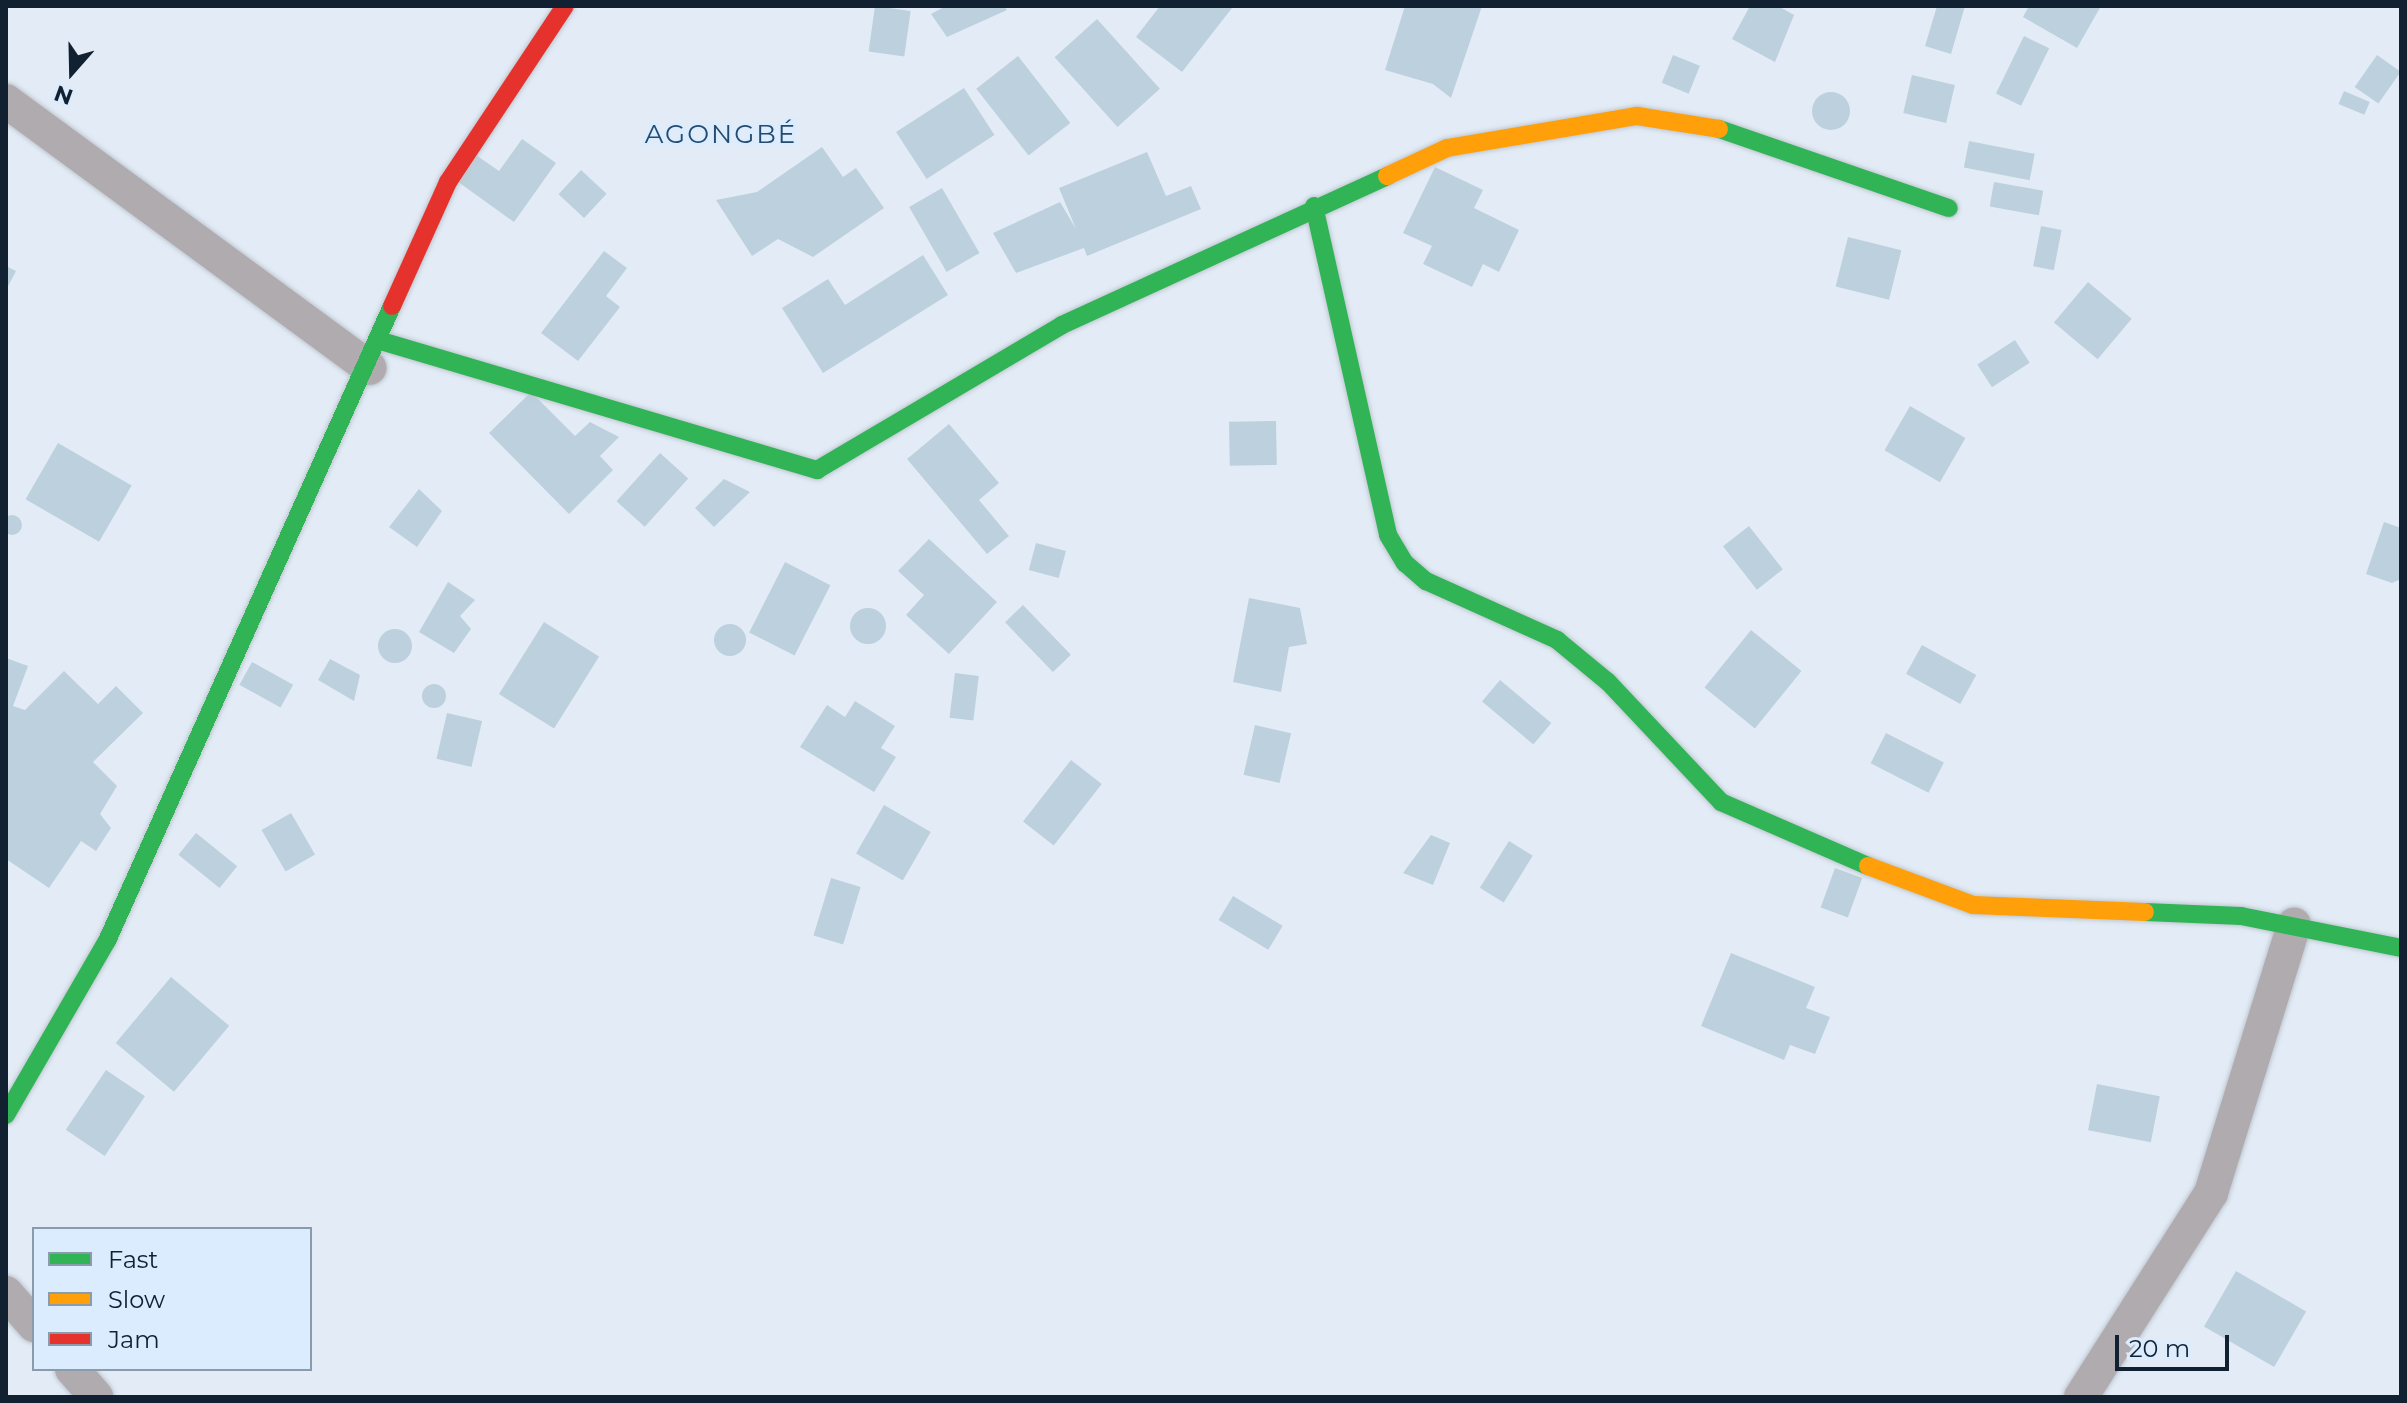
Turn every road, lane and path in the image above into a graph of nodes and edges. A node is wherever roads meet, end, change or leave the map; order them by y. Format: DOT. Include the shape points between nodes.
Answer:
graph roads {
  1 [pos="565,6"];
  2 [pos="6,101"];
  3 [pos="1314,206"];
  4 [pos="1949,208"];
  5 [pos="375,354"];
  6 [pos="2294,925"];
  7 [pos="2401,948"];
  8 [pos="6,1115"];
  9 [pos="6,1293"];
  10 [pos="32,1323"];
  11 [pos="74,1371"];
  12 [pos="96,1397"];
  13 [pos="2081,1397"];
  1 -- 5 [label="street" via="448,182"];
  2 -- 5 [label="street"];
  3 -- 4 [label="street" via="1447,148 1637,116 1690,119"];
  3 -- 5 [label="street" via="968,374 817,470"];
  3 -- 6 [label="street" via="1388,535 1405,563 1426,581 1557,640 1608,682 1721,802 1792,838 1973,905 2241,916"];
  5 -- 8 [label="street" via="107,941"];
  6 -- 7 [label="street"];
  6 -- 13 [label="street" via="2211,1193"];
  9 -- 10 [label="street"];
  11 -- 12 [label="street"];
}
